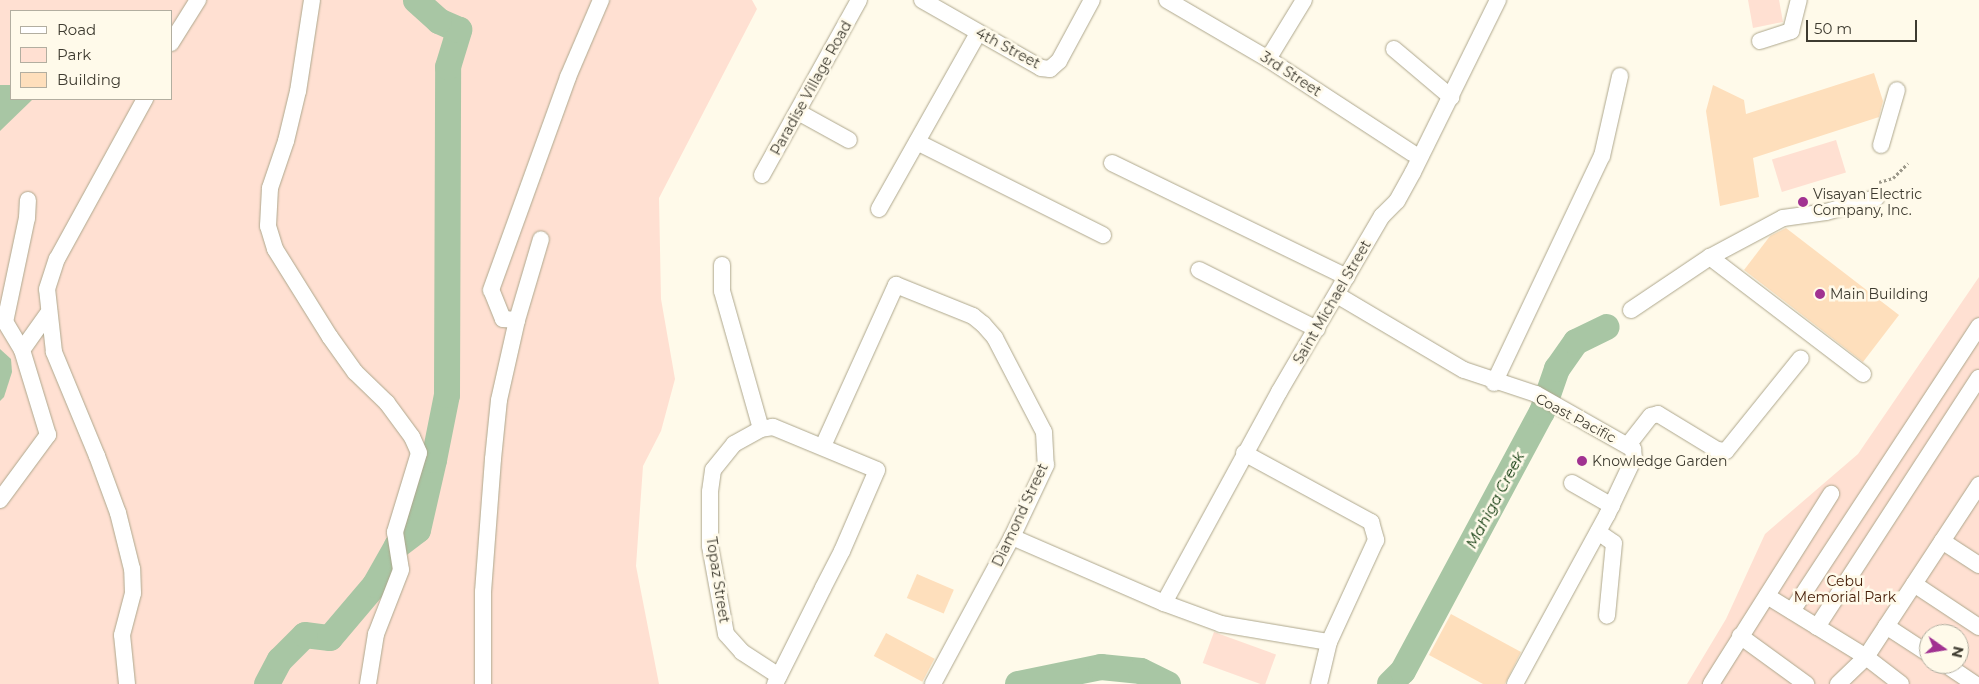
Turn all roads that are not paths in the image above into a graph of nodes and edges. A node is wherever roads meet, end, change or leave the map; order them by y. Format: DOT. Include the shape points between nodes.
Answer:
graph roads {
  1 [pos="198,0"];
  2 [pos="312,0"];
  3 [pos="601,0"];
  4 [pos="859,0"];
  5 [pos="922,0"];
  6 [pos="1092,0"];
  7 [pos="1166,0"];
  8 [pos="1304,0"];
  9 [pos="1498,0"];
  10 [pos="1799,0"];
  11 [pos="978,33"];
  12 [pos="172,41"];
  13 [pos="1760,42"];
  14 [pos="1394,49"];
  15 [pos="1268,59"];
  16 [pos="1620,76"];
  17 [pos="1897,90"];
  18 [pos="1450,97"];
  19 [pos="144,100"];
  20 [pos="798,112"];
  21 [pos="849,140"];
  22 [pos="917,142"];
  23 [pos="1881,145"];
  24 [pos="1412,153"];
  25 [pos="1112,163"];
  26 [pos="762,175"];
  27 [pos="1876,198"];
  28 [pos="28,200"];
  29 [pos="879,209"];
  30 [pos="1102,235"];
  31 [pos="541,238"];
  32 [pos="1710,256"];
  33 [pos="722,265"];
  34 [pos="1198,270"];
  35 [pos="1347,277"];
  36 [pos="1337,295"];
  37 [pos="1631,310"];
  38 [pos="49,312"];
  39 [pos="517,320"];
  40 [pos="1979,326"];
  41 [pos="1317,329"];
  42 [pos="22,350"];
  43 [pos="1801,358"];
  44 [pos="1863,374"];
  45 [pos="1979,378"];
  46 [pos="1494,383"];
  47 [pos="761,429"];
  48 [pos="1628,445"];
  49 [pos="823,446"];
  50 [pos="1244,453"];
  51 [pos="1572,483"];
  52 [pos="1979,485"];
  53 [pos="1831,494"];
  54 [pos="0,500"];
  55 [pos="1974,502"];
  56 [pos="1612,506"];
  57 [pos="1598,532"];
  58 [pos="1012,538"];
  59 [pos="1942,541"];
  60 [pos="1979,565"];
  61 [pos="1914,584"];
  62 [pos="1767,596"];
  63 [pos="1164,603"];
  64 [pos="1792,611"];
  65 [pos="1606,616"];
  66 [pos="1886,626"];
  67 [pos="1817,627"];
  68 [pos="1979,627"];
  69 [pos="1740,636"];
  70 [pos="1329,642"];
  71 [pos="1919,647"];
  72 [pos="1866,658"];
  73 [pos="1960,674"];
  74 [pos="777,680"];
  75 [pos="126,684"];
  76 [pos="368,684"];
  77 [pos="483,684"];
  78 [pos="933,684"];
  79 [pos="1319,684"];
  80 [pos="1515,684"];
  81 [pos="1711,684"];
  82 [pos="1806,684"];
  83 [pos="1838,684"];
  84 [pos="1901,684"];
  85 [pos="1975,684"];
  1 -- 12 [label="street"];
  2 -- 76 [label="street" via="298,91 270,188 268,226 275,249 325,330 355,372 387,403 412,437 419,453 395,532 401,570 376,634"];
  3 -- 39 [label="street" via="568,77 491,290 503,319"];
  4 -- 20 [label="street, Paradise Village Road"];
  5 -- 11 [label="street, 4th Street"];
  6 -- 11 [label="street, 4th Street" via="1059,61 1050,69 1041,68"];
  7 -- 15 [label="street, 3rd Street"];
  8 -- 15 [label="street"];
  9 -- 18 [label="street, Saint Michael Street"];
  10 -- 13 [label="street" via="1791,31"];
  11 -- 22 [label="street"];
  14 -- 18 [label="street"];
  15 -- 24 [label="street, 3rd Street"];
  16 -- 46 [label="street" via="1602,156"];
  17 -- 23 [label="street"];
  18 -- 35 [label="street, Saint Michael Street" via="1397,202 1382,216"];
  19 -- 38 [label="street" via="57,259 47,289"];
  20 -- 21 [label="street"];
  20 -- 26 [label="street, Paradise Village Road"];
  22 -- 29 [label="street"];
  22 -- 30 [label="street"];
  25 -- 35 [label="street"];
  27 -- 32 [label="street" via="1826,212 1783,218"];
  28 -- 42 [label="street" via="5,322"];
  31 -- 39 [label="street"];
  32 -- 37 [label="street"];
  32 -- 44 [label="street"];
  33 -- 47 [label="street" via="722,291"];
  34 -- 41 [label="street"];
  35 -- 36 [label="street, Saint Michael Street"];
  36 -- 41 [label="street, Saint Michael Street"];
  36 -- 46 [label="street, Coast Pacific" via="1464,370"];
  38 -- 42 [label="street"];
  38 -- 75 [label="street" via="54,352 103,472 132,569 133,594 122,635"];
  39 -- 77 [label="street" via="499,400 496,430 483,592"];
  40 -- 64 [label="street"];
  41 -- 50 [label="street, Saint Michael Street"];
  42 -- 54 [label="street" via="48,435"];
  43 -- 48 [label="street" via="1726,451 1717,450 1658,414 1651,416"];
  45 -- 67 [label="street"];
  46 -- 48 [label="street, Coast Pacific" via="1536,394"];
  47 -- 49 [label="street" via="784,430"];
  47 -- 74 [label="street, Topaz Street" via="734,444 713,470 710,546 726,634 742,652"];
  48 -- 56 [label="street, Coast Pacific" via="1634,458"];
  49 -- 58 [label="street, Diamond Street" via="896,286 974,316 995,338 1044,432 1046,465"];
  49 -- 74 [label="street" via="875,468 877,473"];
  50 -- 63 [label="street, Saint Michael Street"];
  50 -- 70 [label="street" via="1371,522 1376,540"];
  51 -- 56 [label="street"];
  52 -- 55 [label="street"];
  53 -- 62 [label="street"];
  55 -- 59 [label="street"];
  56 -- 57 [label="street, Coast Pacific"];
  57 -- 65 [label="street" via="1614,543"];
  57 -- 80 [label="street, Coast Pacific"];
  58 -- 63 [label="street"];
  58 -- 78 [label="street, Diamond Street"];
  59 -- 60 [label="street"];
  59 -- 61 [label="street"];
  61 -- 66 [label="street"];
  61 -- 68 [label="street"];
  62 -- 64 [label="street"];
  62 -- 69 [label="street"];
  63 -- 70 [label="street" via="1221,624"];
  64 -- 67 [label="street"];
  66 -- 71 [label="street"];
  66 -- 72 [label="street"];
  67 -- 72 [label="street"];
  69 -- 81 [label="street"];
  69 -- 82 [label="street"];
  70 -- 79 [label="street"];
  72 -- 83 [label="street"];
  72 -- 84 [label="street"];
  73 -- 85 [label="street"];
}
